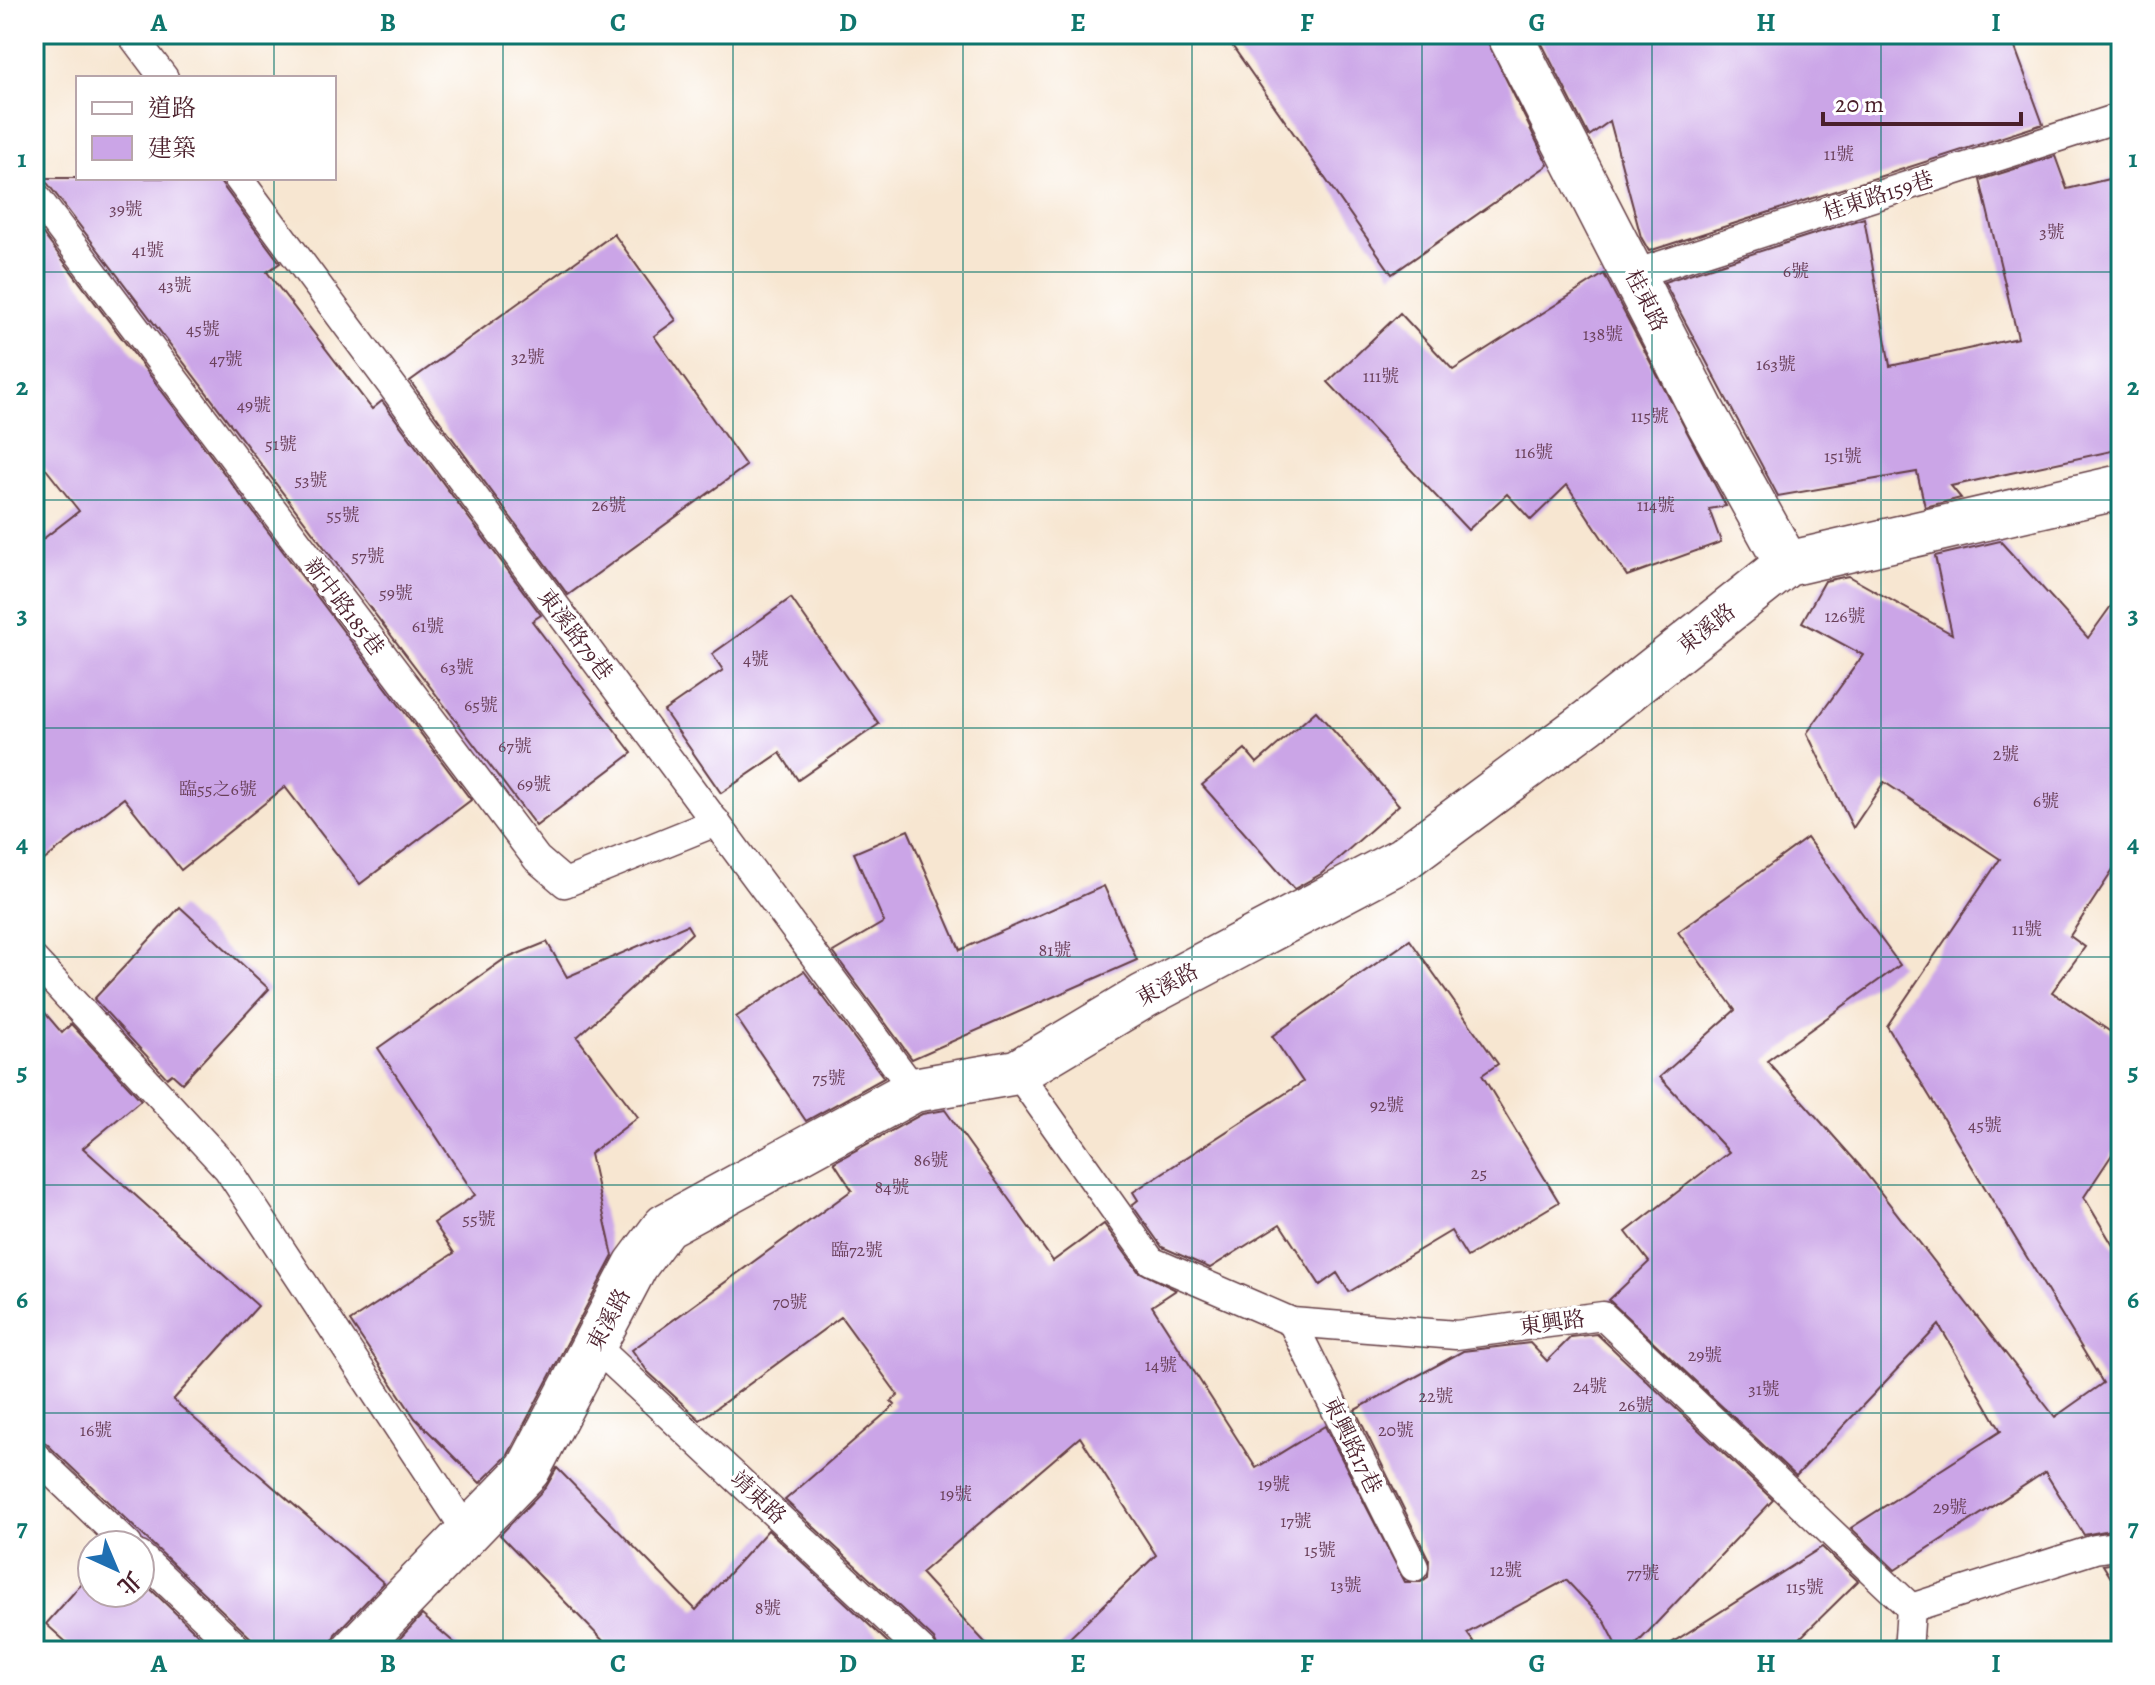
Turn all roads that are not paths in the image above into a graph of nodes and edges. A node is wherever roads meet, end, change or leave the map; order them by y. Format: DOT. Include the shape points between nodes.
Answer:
graph roads {
  1 [pos="131,34"];
  2 [pos="1509,34"];
  3 [pos="162,76"];
  4 [pos="2121,117"];
  5 [pos="239,180"];
  6 [pos="34,194"];
  7 [pos="1634,274"];
  8 [pos="2121,487"];
  9 [pos="1787,564"];
  10 [pos="716,822"];
  11 [pos="34,960"];
  12 [pos="1017,1072"];
  13 [pos="914,1090"];
  14 [pos="1292,1322"];
  15 [pos="594,1345"];
  16 [pos="34,1455"];
  17 [pos="111,1529"];
  18 [pos="468,1533"];
  19 [pos="2121,1545"];
  20 [pos="1414,1567"];
  21 [pos="156,1571"];
  22 [pos="1911,1608"];
  23 [pos="355,1650"];
  24 [pos="240,1651"];
  25 [pos="922,1651"];
  26 [pos="1908,1651"];
  1 -- 3 [label="lane"];
  2 -- 7 [label="street, 桂東路"];
  4 -- 7 [label="lane, 桂東路159巷"];
  5 -- 10 [label="lane, 東溪路79巷"];
  6 -- 10 [label="lane, 新中路185巷" via="537,859 565,883"];
  7 -- 9 [label="street, 桂東路"];
  8 -- 9 [label="street, 東溪路"];
  9 -- 12 [label="street, 東溪路" via="1588,722 1403,859 1144,996"];
  10 -- 13 [label="lane, 東溪路79巷"];
  11 -- 18 [label="lane" via="228,1169"];
  12 -- 13 [label="street, 東溪路"];
  12 -- 14 [label="lane, 東興路" via="1151,1261"];
  13 -- 15 [label="street, 東溪路" via="665,1226 636,1265"];
  14 -- 20 [label="lane, 東興路17巷"];
  14 -- 22 [label="lane, 東興路" via="1456,1335 1603,1316"];
  15 -- 18 [label="street, 東溪路" via="528,1470"];
  15 -- 25 [label="lane, 靖東路"];
  16 -- 17 [label="lane"];
  18 -- 23 [label="street, 東溪路"];
  19 -- 22 [label="lane"];
  21 -- 24 [label="lane"];
  22 -- 26 [label="lane"];
}
